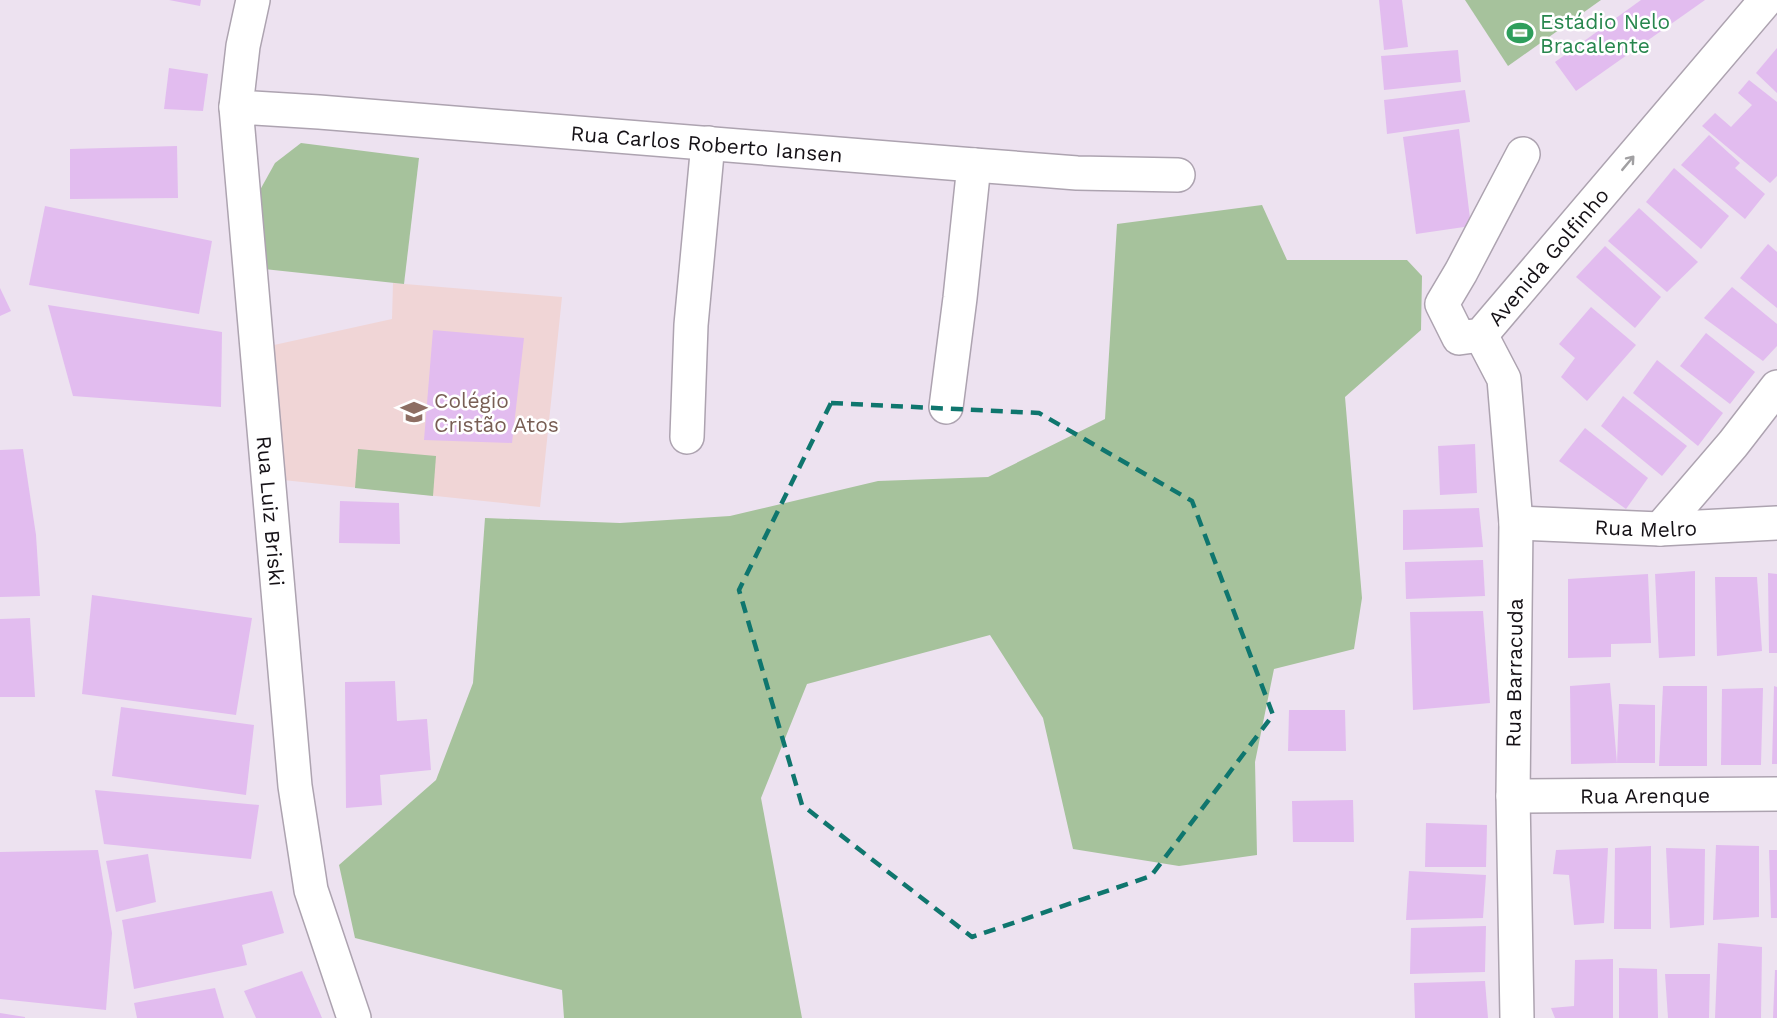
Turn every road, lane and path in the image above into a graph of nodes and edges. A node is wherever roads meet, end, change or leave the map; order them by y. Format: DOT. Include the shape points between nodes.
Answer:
graph roads {
  1 [pos="253,0"];
  2 [pos="1766,0"];
  3 [pos="236,107"];
  4 [pos="708,143"];
  5 [pos="1523,154"];
  6 [pos="974,165"];
  7 [pos="1178,175"];
  8 [pos="1481,335"];
  9 [pos="1777,387"];
  10 [pos="946,407"];
  11 [pos="687,437"];
  12 [pos="1516,523"];
  13 [pos="1777,523"];
  14 [pos="1660,529"];
  15 [pos="1777,794"];
  16 [pos="1513,796"];
  17 [pos="354,1018"];
  18 [pos="1517,1018"];
  1 -- 3 [label="street, Rua Luiz Briski"];
  8 -- 2 [label="street, Avenida Golfinho, one-way"];
  3 -- 4 [label="street, Rua Carlos Roberto Iansen"];
  3 -- 17 [label="street, Rua Luiz Briski" via="295,786 311,890"];
  4 -- 6 [label="street, Rua Carlos Roberto Iansen"];
  4 -- 11 [label="street" via="691,325"];
  5 -- 8 [label="street, Avenida Golfinho" via="1442,304 1459,338"];
  6 -- 7 [label="street, Rua Carlos Roberto Iansen"];
  6 -- 10 [label="street"];
  8 -- 12 [label="street, Rua Barracuda" via="1504,379"];
  9 -- 14 [label="street"];
  12 -- 14 [label="street, Rua Melro"];
  12 -- 16 [label="street, Rua Barracuda"];
  13 -- 14 [label="street, Rua Melro"];
  15 -- 16 [label="street, Rua Arenque"];
  16 -- 18 [label="street, Rua Barracuda"];
}
